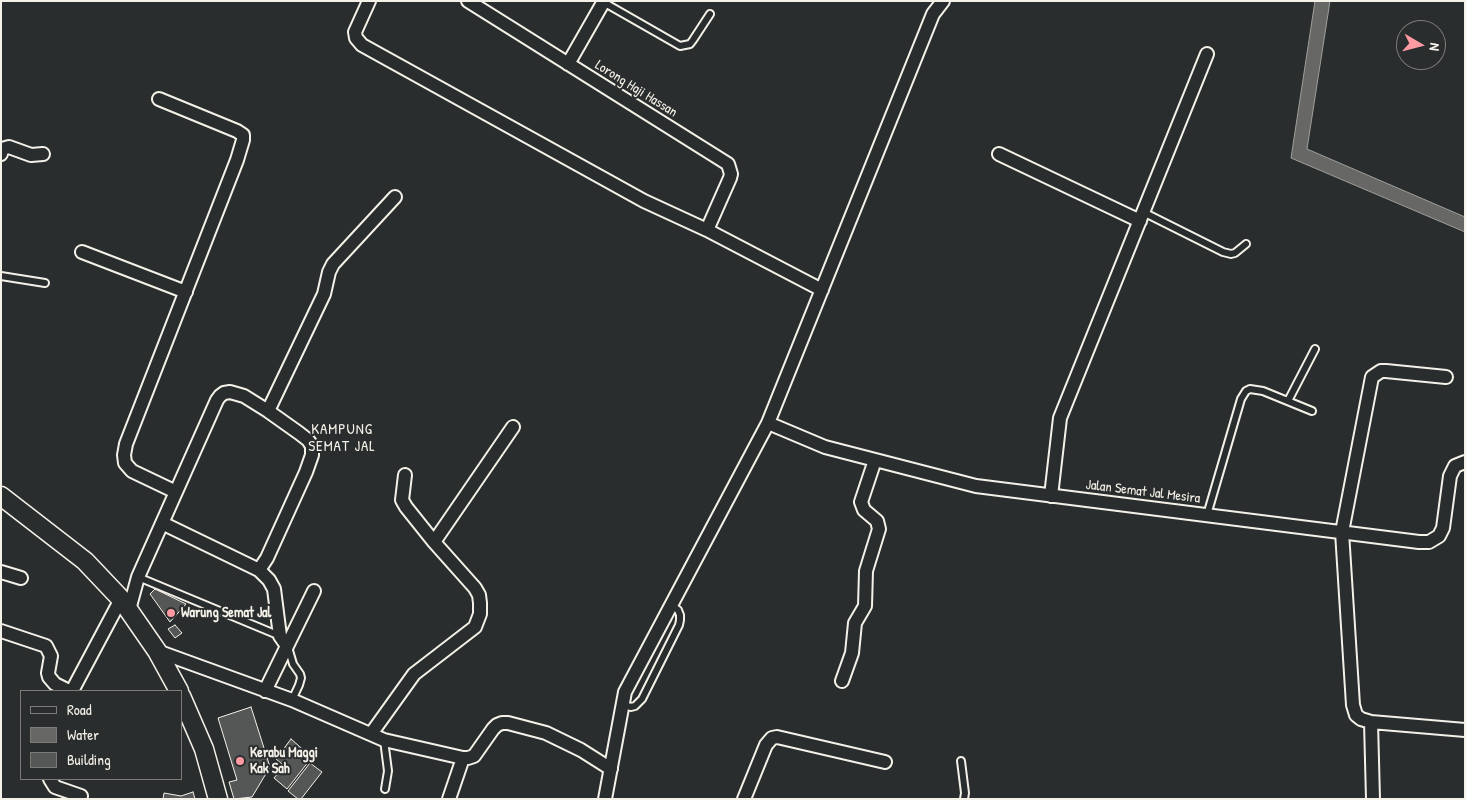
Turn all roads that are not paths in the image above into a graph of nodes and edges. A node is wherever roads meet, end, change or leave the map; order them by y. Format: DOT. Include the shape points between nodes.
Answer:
graph roads {
  1 [pos="369,1"];
  2 [pos="468,1"];
  3 [pos="943,1"];
  4 [pos="604,2"];
  5 [pos="710,14"];
  6 [pos="1207,54"];
  7 [pos="568,64"];
  8 [pos="159,99"];
  9 [pos="1,154"];
  10 [pos="42,154"];
  11 [pos="999,154"];
  12 [pos="395,197"];
  13 [pos="1142,216"];
  14 [pos="707,230"];
  15 [pos="1246,244"];
  16 [pos="82,252"];
  17 [pos="1,276"];
  18 [pos="45,283"];
  19 [pos="822,290"];
  20 [pos="186,292"];
  21 [pos="1315,349"];
  22 [pos="1446,377"];
  23 [pos="1288,401"];
  24 [pos="268,411"];
  25 [pos="1312,411"];
  26 [pos="768,423"];
  27 [pos="513,428"];
  28 [pos="876,460"];
  29 [pos="1465,462"];
  30 [pos="405,475"];
  31 [pos="176,492"];
  32 [pos="1,496"];
  33 [pos="1051,496"];
  34 [pos="1207,515"];
  35 [pos="162,523"];
  36 [pos="1342,532"];
  37 [pos="434,542"];
  38 [pos="259,570"];
  39 [pos="1,572"];
  40 [pos="20,578"];
  41 [pos="138,578"];
  42 [pos="314,591"];
  43 [pos="125,605"];
  44 [pos="671,605"];
  45 [pos="1,631"];
  46 [pos="284,641"];
  47 [pos="157,651"];
  48 [pos="842,682"];
  49 [pos="68,690"];
  50 [pos="71,690"];
  51 [pos="177,690"];
  52 [pos="265,691"];
  53 [pos="182,698"];
  54 [pos="292,700"];
  55 [pos="622,705"];
  56 [pos="1371,722"];
  57 [pos="1465,730"];
  58 [pos="371,734"];
  59 [pos="384,740"];
  60 [pos="463,758"];
  61 [pos="961,761"];
  62 [pos="886,762"];
  63 [pos="611,769"];
  64 [pos="51,780"];
  65 [pos="385,789"];
  66 [pos="81,796"];
  67 [pos="218,799"];
  68 [pos="448,799"];
  69 [pos="605,799"];
  70 [pos="744,799"];
  71 [pos="964,799"];
  72 [pos="1373,799"];
  1 -- 14 [label="street" via="355,32 362,45 644,201"];
  2 -- 7 [label="street, Lorong Haji Hassan"];
  3 -- 19 [label="street" via="933,14"];
  4 -- 5 [label="lane" via="680,46 690,44"];
  4 -- 7 [label="street"];
  6 -- 13 [label="street"];
  7 -- 14 [label="street, Lorong Haji Hassan" via="728,164 730,178"];
  8 -- 20 [label="street" via="219,122 237,131 243,140"];
  9 -- 10 [label="street" via="2,149 8,147 31,155"];
  11 -- 13 [label="street"];
  12 -- 24 [label="street" via="333,264 321,301"];
  13 -- 15 [label="lane" via="1227,253 1235,253"];
  13 -- 33 [label="street" via="1060,418"];
  14 -- 19 [label="street"];
  16 -- 20 [label="street"];
  17 -- 18 [label="lane"];
  19 -- 26 [label="street"];
  20 -- 31 [label="street" via="124,455 125,463 132,471"];
  21 -- 23 [label="lane"];
  22 -- 36 [label="street" via="1386,370 1372,377"];
  23 -- 25 [label="lane"];
  23 -- 34 [label="lane" via="1255,389 1243,394"];
  24 -- 31 [label="street" via="235,392 220,396"];
  24 -- 38 [label="street" via="308,440 312,450 306,472"];
  26 -- 28 [label="street, Jalan Semat Jal Mesira" via="824,447"];
  26 -- 44 [label="street"];
  27 -- 37 [label="street"];
  28 -- 33 [label="street, Jalan Semat Jal Mesira" via="976,486"];
  28 -- 48 [label="street" via="861,502 864,510 877,521 879,530 866,570 865,606 855,623 852,653"];
  29 -- 36 [label="street, Jalan Semat Jal Mesira" via="1455,466 1450,476 1443,528 1439,536 1429,542"];
  30 -- 37 [label="street" via="402,500"];
  31 -- 35 [label="street"];
  32 -- 43 [label="main road" via="85,560"];
  33 -- 34 [label="street, Jalan Semat Jal Mesira"];
  34 -- 36 [label="street, Jalan Semat Jal Mesira"];
  35 -- 38 [label="street"];
  35 -- 41 [label="street"];
  36 -- 56 [label="street" via="1353,705 1356,715"];
  37 -- 58 [label="street" via="476,588 480,614 475,627 461,640 414,674"];
  38 -- 46 [label="street" via="274,589"];
  39 -- 40 [label="street"];
  41 -- 43 [label="street"];
  41 -- 46 [label="lane"];
  42 -- 46 [label="street"];
  43 -- 47 [label="main road"];
  43 -- 50 [label="street"];
  44 -- 55 [label="street" via="625,692"];
  44 -- 55 [label="lane" via="680,615 675,633 642,699 635,706"];
  45 -- 49 [label="street" via="46,646 51,656 49,677"];
  46 -- 52 [label="street"];
  46 -- 54 [label="lane" via="300,674"];
  47 -- 51 [label="main road"];
  47 -- 52 [label="street"];
  52 -- 54 [label="street"];
  53 -- 67 [label="main road" via="204,749"];
  54 -- 58 [label="street"];
  55 -- 63 [label="street"];
  56 -- 57 [label="street"];
  56 -- 72 [label="street"];
  58 -- 59 [label="street"];
  59 -- 60 [label="street"];
  59 -- 65 [label="lane" via="388,771"];
  60 -- 63 [label="street" via="474,756 497,725 508,723 546,732"];
  60 -- 68 [label="street"];
  61 -- 71 [label="lane"];
  62 -- 70 [label="street" via="772,738"];
  63 -- 69 [label="street"];
  64 -- 66 [label="street" via="55,787"];
}
